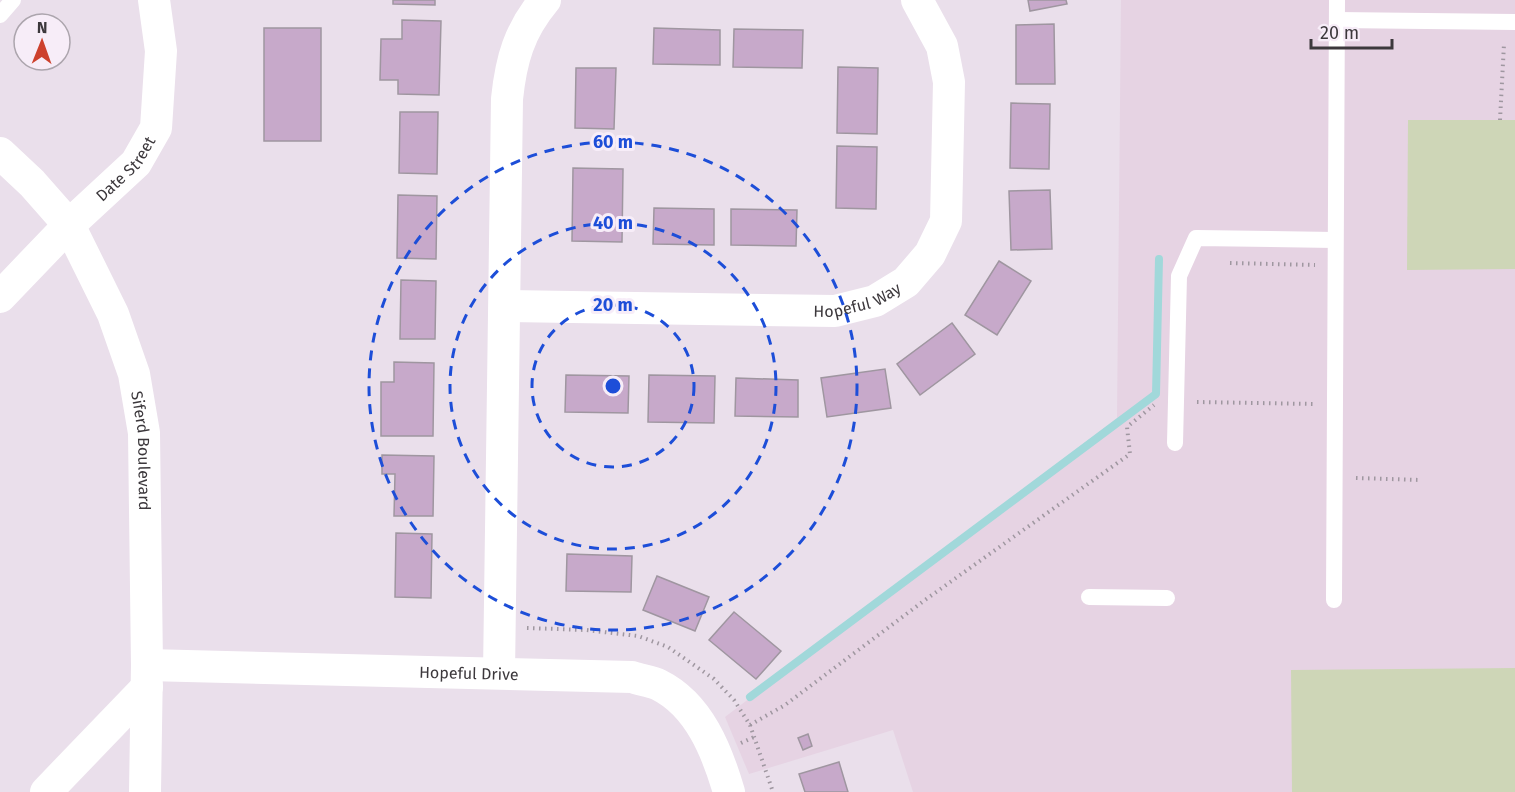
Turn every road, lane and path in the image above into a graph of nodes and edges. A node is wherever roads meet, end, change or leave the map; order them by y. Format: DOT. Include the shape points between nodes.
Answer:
graph roads {
  1 [pos="13,0"];
  2 [pos="154,0"];
  3 [pos="545,0"];
  4 [pos="917,0"];
  5 [pos="1337,0"];
  6 [pos="0,15"];
  7 [pos="1337,20"];
  8 [pos="1515,22"];
  9 [pos="1504,37"];
  10 [pos="1500,120"];
  11 [pos="0,153"];
  12 [pos="69,225"];
  13 [pos="1335,240"];
  14 [pos="1185,262"];
  15 [pos="1335,266"];
  16 [pos="0,297"];
  17 [pos="505,306"];
  18 [pos="1175,402"];
  19 [pos="1334,404"];
  20 [pos="1175,444"];
  21 [pos="1089,597"];
  22 [pos="1167,598"];
  23 [pos="1334,600"];
  24 [pos="499,673"];
  25 [pos="147,676"];
  26 [pos="46,792"];
  27 [pos="145,792"];
  28 [pos="729,792"];
  29 [pos="773,792"];
  1 -- 6 [label="lane"];
  2 -- 12 [label="street, Date Street" via="161,51 156,128 135,163"];
  3 -- 17 [label="street" via="519,40 509,80"];
  4 -- 17 [label="street, Hopeful Way" via="942,46 949,81 946,221 930,254 906,282 875,301 835,311"];
  5 -- 7 [label="lane"];
  7 -- 8 [label="lane"];
  7 -- 13 [label="lane"];
  9 -- 10 [label="path"];
  11 -- 12 [label="street, Siferd Boulevard"];
  12 -- 16 [label="street, Date Street"];
  12 -- 25 [label="street, Siferd Boulevard" via="113,314 134,374 144,433"];
  13 -- 14 [label="lane" via="1196,238"];
  13 -- 15 [label="lane"];
  14 -- 15 [label="path"];
  14 -- 18 [label="lane" via="1179,276"];
  15 -- 19 [label="lane"];
  17 -- 24 [label="street"];
  18 -- 19 [label="path"];
  18 -- 20 [label="lane"];
  18 -- 29 [label="path" via="1160,401 1127,427 1130,454 785,705 750,725"];
  19 -- 23 [label="lane"];
  21 -- 22 [label="lane"];
  24 -- 25 [label="street, Hopeful Drive"];
  24 -- 28 [label="street, Hopeful Drive" via="632,677 658,684 683,702 701,725 717,753"];
  25 -- 26 [label="street"];
  25 -- 27 [label="street, Siferd Boulevard"];
}
